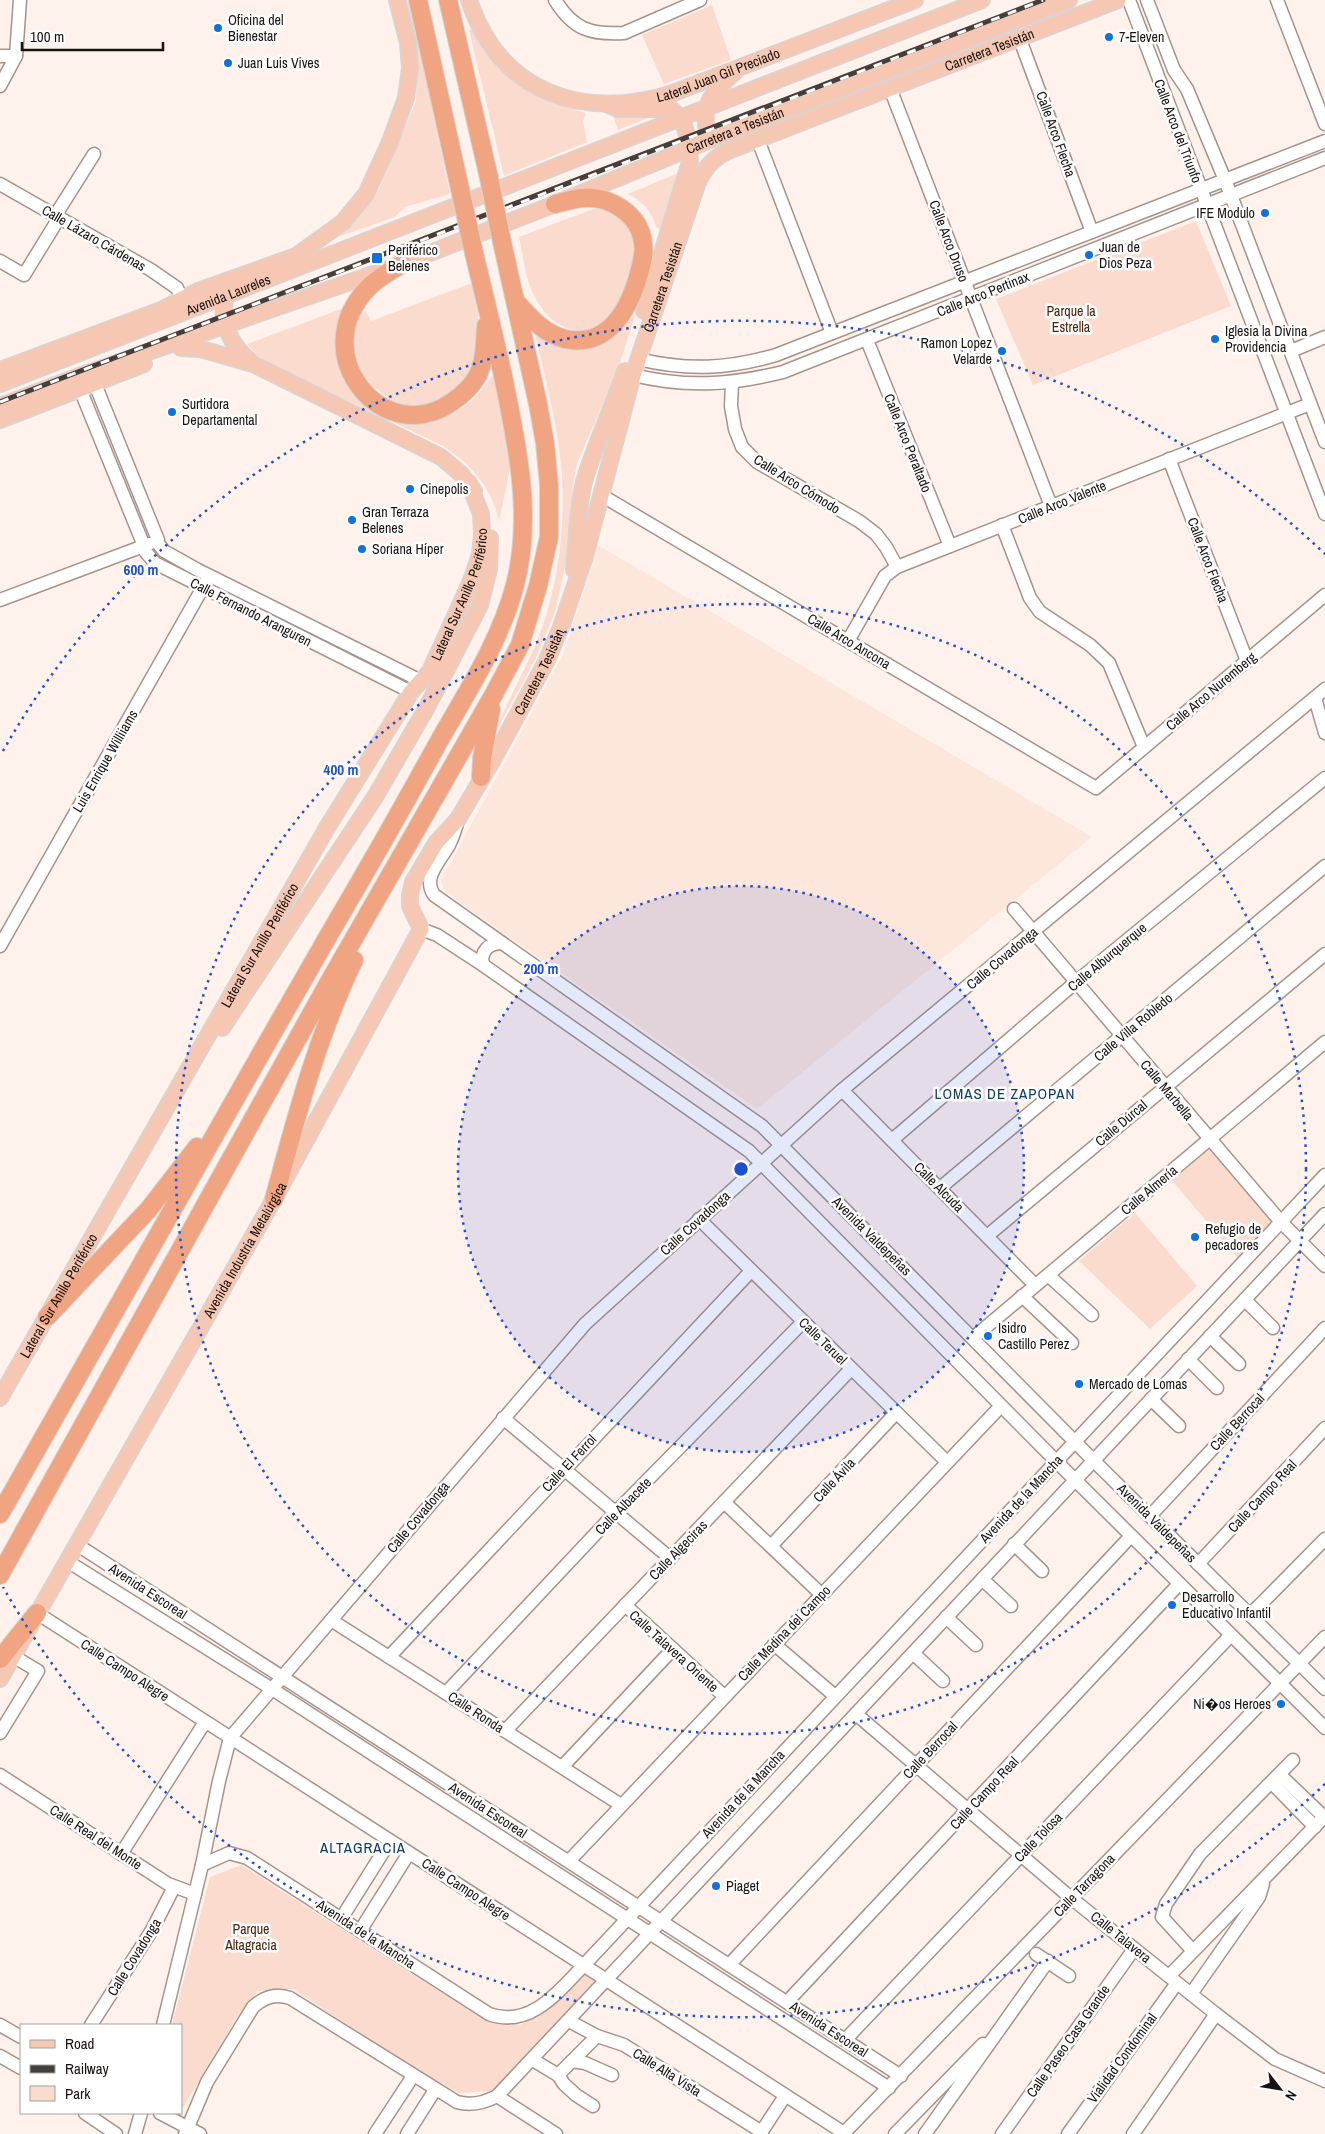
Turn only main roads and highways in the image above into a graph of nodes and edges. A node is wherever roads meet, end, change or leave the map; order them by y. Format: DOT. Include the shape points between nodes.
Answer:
graph roads {
  1 [pos="397,0"];
  2 [pos="418,0"];
  3 [pos="448,0"];
  4 [pos="470,0"];
  5 [pos="915,0"];
  6 [pos="970,0"];
  7 [pos="982,0"];
  8 [pos="1069,0"];
  9 [pos="1118,0"];
  10 [pos="952,12"];
  11 [pos="987,50"];
  12 [pos="910,61"];
  13 [pos="752,63"];
  14 [pos="823,95"];
  15 [pos="606,104"];
  16 [pos="705,110"];
  17 [pos="680,118"];
  18 [pos="789,128"];
  19 [pos="710,140"];
  20 [pos="690,148"];
  21 [pos="458,197"];
  22 [pos="555,204"];
  23 [pos="362,242"];
  24 [pos="296,256"];
  25 [pos="402,264"];
  26 [pos="227,295"];
  27 [pos="517,303"];
  28 [pos="488,309"];
  29 [pos="226,326"];
  30 [pos="181,348"];
  31 [pos="253,364"];
  32 [pos="0,370"];
  33 [pos="0,384"];
  34 [pos="0,406"];
  35 [pos="0,420"];
  36 [pos="469,483"];
  37 [pos="573,594"];
  38 [pos="494,694"];
  39 [pos="482,777"];
  40 [pos="388,879"];
  41 [pos="421,930"];
  42 [pos="330,932"];
  43 [pos="200,1052"];
  44 [pos="274,1199"];
  45 [pos="47,1317"];
  46 [pos="0,1398"];
  47 [pos="0,1514"];
  48 [pos="0,1575"];
  49 [pos="37,1613"];
  50 [pos="6,1657"];
  51 [pos="0,1679"];
  1 -- 24 [label="main road, Avenida Laureles" via="408,42 410,68 406,98 389,144 366,194 354,211 330,233"];
  2 -- 21 [label="highway"];
  3 -- 27 [label="highway, bridge"];
  4 -- 15 [label="main road, Lateral Juan Gil Preciado" via="477,23 488,41 521,76 553,95 576,102"];
  5 -- 13 [label="main road, Lateral Juan Gil Preciado"];
  6 -- 10 [label="main road"];
  7 -- 10 [label="main road"];
  8 -- 12 [label="main road, Carretera a Tesistán"];
  9 -- 11 [label="main road, Carretera Tesistán"];
  10 -- 16 [label="main road"];
  11 -- 12 [label="main road"];
  11 -- 18 [label="main road, Carretera Tesistán"];
  12 -- 14 [label="main road, Carretera a Tesistán"];
  13 -- 15 [label="main road, Lateral Juan Gil Preciado" via="648,100"];
  13 -- 16 [label="main road" via="728,78"];
  14 -- 18 [label="main road"];
  14 -- 19 [label="main road, Carretera a Tesistán"];
  15 -- 17 [label="main road" via="618,109 671,109"];
  16 -- 17 [label="main road"];
  16 -- 19 [label="main road"];
  17 -- 20 [label="main road"];
  17 -- 21 [label="main road"];
  18 -- 37 [label="main road, Carretera Tesistán" via="722,154 705,168 698,182 633,375"];
  19 -- 20 [label="main road, Carretera a Tesistán"];
  20 -- 22 [label="main road, Carretera a Tesistán"];
  20 -- 37 [label="main road" via="685,181 620,384 584,484 578,518"];
  21 -- 23 [label="main road, Avenida Laureles"];
  21 -- 28 [label="highway, bridge"];
  22 -- 25 [label="main road, Carretera a Tesistán"];
  22 -- 27 [label="highway" via="582,198 600,200 628,213 635,222 644,253 629,303 612,326 602,333 574,340 563,339 545,330"];
  23 -- 24 [label="main road"];
  23 -- 26 [label="main road, Avenida Laureles"];
  24 -- 32 [label="main road, Avenida Laureles" via="198,290 161,310"];
  25 -- 28 [label="highway" via="369,286 358,298 348,316 343,341 355,382 366,396 382,406 400,413 420,415 441,410 462,395 477,376 484,354"];
  25 -- 29 [label="main road, Avenida Laureles"];
  26 -- 29 [label="main road" via="222,314"];
  26 -- 33 [label="main road, Avenida Laureles"];
  27 -- 38 [label="highway" via="545,443 549,537 520,645"];
  28 -- 42 [label="highway" via="518,453 523,494 522,536 515,584 481,668"];
  29 -- 30 [label="main road, Avenida Laureles" via="218,334"];
  29 -- 31 [label="main road" via="236,348"];
  29 -- 34 [label="main road, Avenida Laureles"];
  30 -- 31 [label="main road" via="210,351"];
  30 -- 35 [label="main road, Avenida Laureles"];
  31 -- 36 [label="main road" via="441,458"];
  36 -- 43 [label="main road, Lateral Sur Anillo Periférico" via="481,514 480,554 430,671 416,687 328,826"];
  36 -- 43 [label="main road" via="485,514 490,548 488,579 475,618 375,797 229,1019"];
  37 -- 39 [label="main road, Carretera Tesistán" via="546,662"];
  38 -- 39 [label="highway"];
  38 -- 40 [label="highway"];
  39 -- 41 [label="main road, Carretera Tesistán" via="458,819 436,843 411,889 410,906"];
  40 -- 44 [label="highway" via="320,1042"];
  40 -- 48 [label="highway"];
  41 -- 44 [label="main road, Avenida Industria Metalúrgica"];
  42 -- 45 [label="highway" via="180,1170 149,1209"];
  42 -- 47 [label="highway"];
  43 -- 45 [label="main road, Lateral Sur Anillo Periférico"];
  44 -- 49 [label="main road, Avenida Industria Metalúrgica"];
  45 -- 46 [label="main road, Lateral Sur Anillo Periférico"];
  49 -- 50 [label="highway"];
  50 -- 51 [label="main road"];
}
